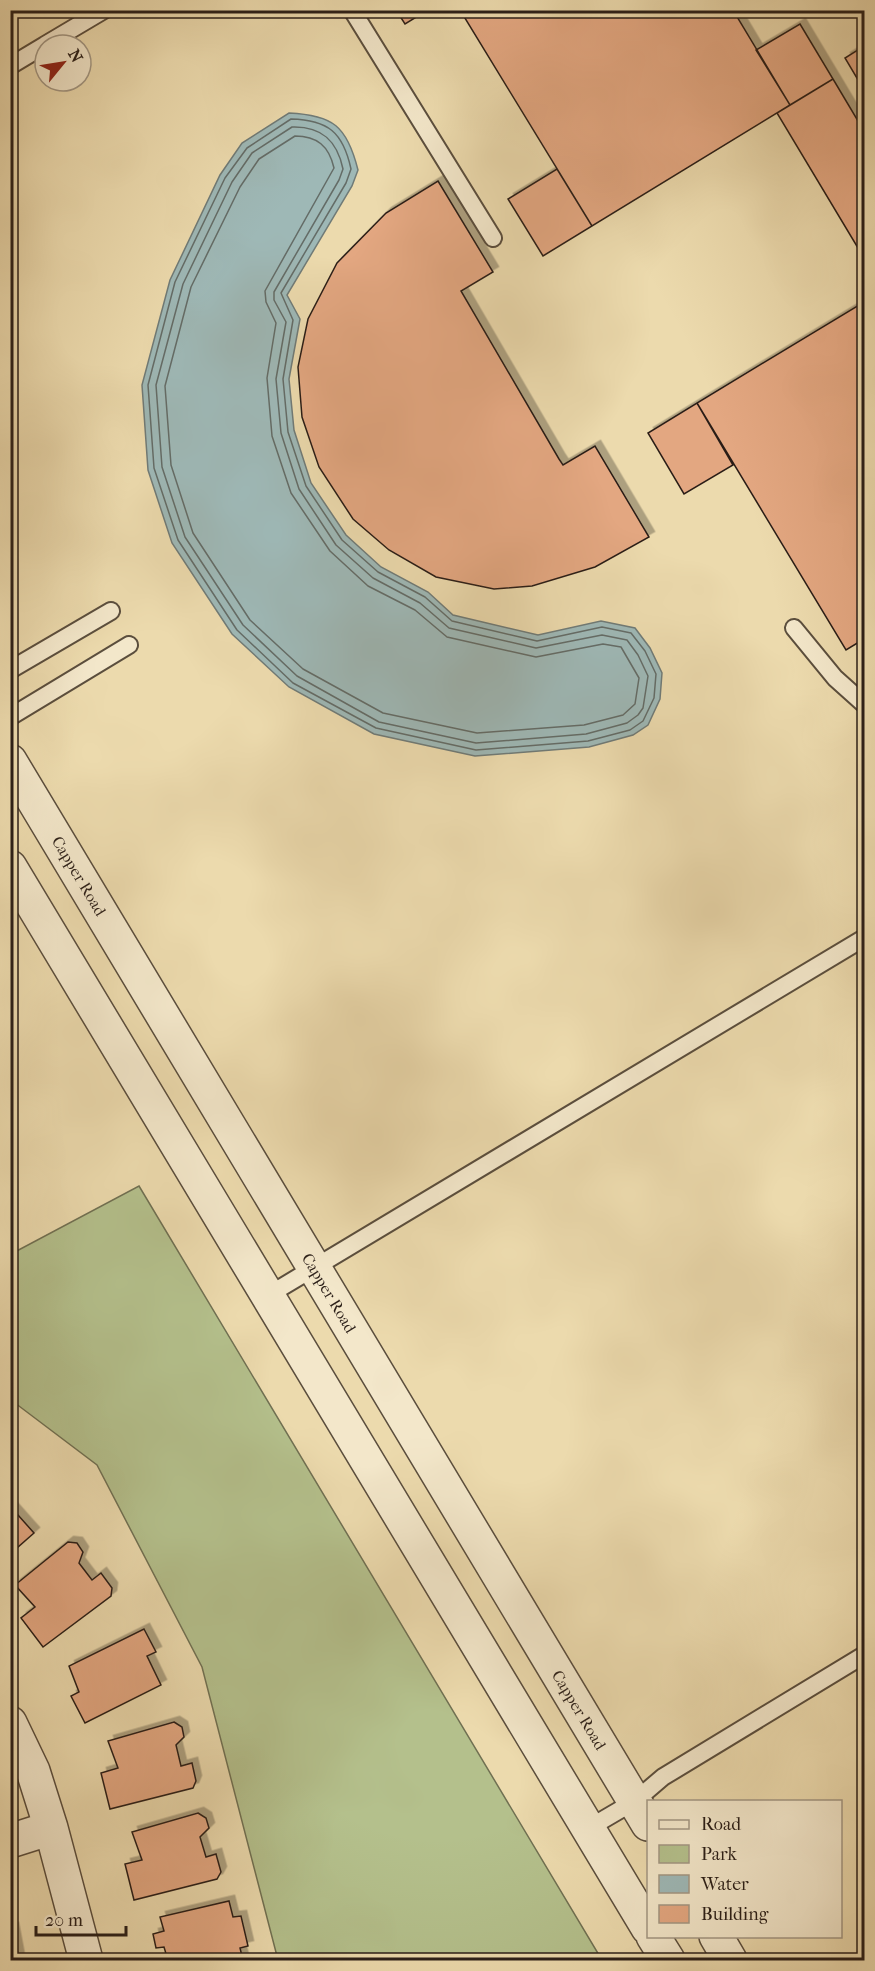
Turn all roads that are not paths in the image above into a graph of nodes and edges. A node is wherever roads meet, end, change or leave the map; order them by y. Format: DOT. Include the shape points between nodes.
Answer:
graph roads {
  1 [pos="104,10"];
  2 [pos="352,10"];
  3 [pos="65,33"];
  4 [pos="33,52"];
  5 [pos="10,66"];
  6 [pos="493,238"];
  7 [pos="111,611"];
  8 [pos="794,627"];
  9 [pos="129,645"];
  10 [pos="10,670"];
  11 [pos="864,704"];
  12 [pos="10,717"];
  13 [pos="10,761"];
  14 [pos="10,867"];
  15 [pos="864,938"];
  16 [pos="314,1268"];
  17 [pos="267,1296"];
  18 [pos="864,1655"];
  19 [pos="10,1723"];
  20 [pos="650,1800"];
  21 [pos="642,1813"];
  22 [pos="51,1828"];
  23 [pos="589,1828"];
  24 [pos="10,1841"];
  25 [pos="647,1926"];
  26 [pos="654,1938"];
  27 [pos="717,1938"];
  28 [pos="86,1960"];
  29 [pos="668,1960"];
  30 [pos="730,1960"];
  1 -- 3 [label="lane"];
  2 -- 6 [label="lane"];
  4 -- 5 [label="lane"];
  7 -- 10 [label="lane"];
  8 -- 11 [label="lane" via="825,668"];
  9 -- 12 [label="lane"];
  13 -- 16 [label="street, Capper Road"];
  14 -- 17 [label="street"];
  15 -- 16 [label="lane"];
  16 -- 17 [label="lane"];
  16 -- 21 [label="street, Capper Road"];
  17 -- 23 [label="street"];
  18 -- 20 [label="lane" via="663,1777"];
  19 -- 22 [label="street" via="33,1771"];
  21 -- 23 [label="lane"];
  22 -- 24 [label="street"];
  22 -- 28 [label="street"];
  23 -- 25 [label="street"];
  26 -- 29 [label="street"];
  27 -- 30 [label="street"];
}
